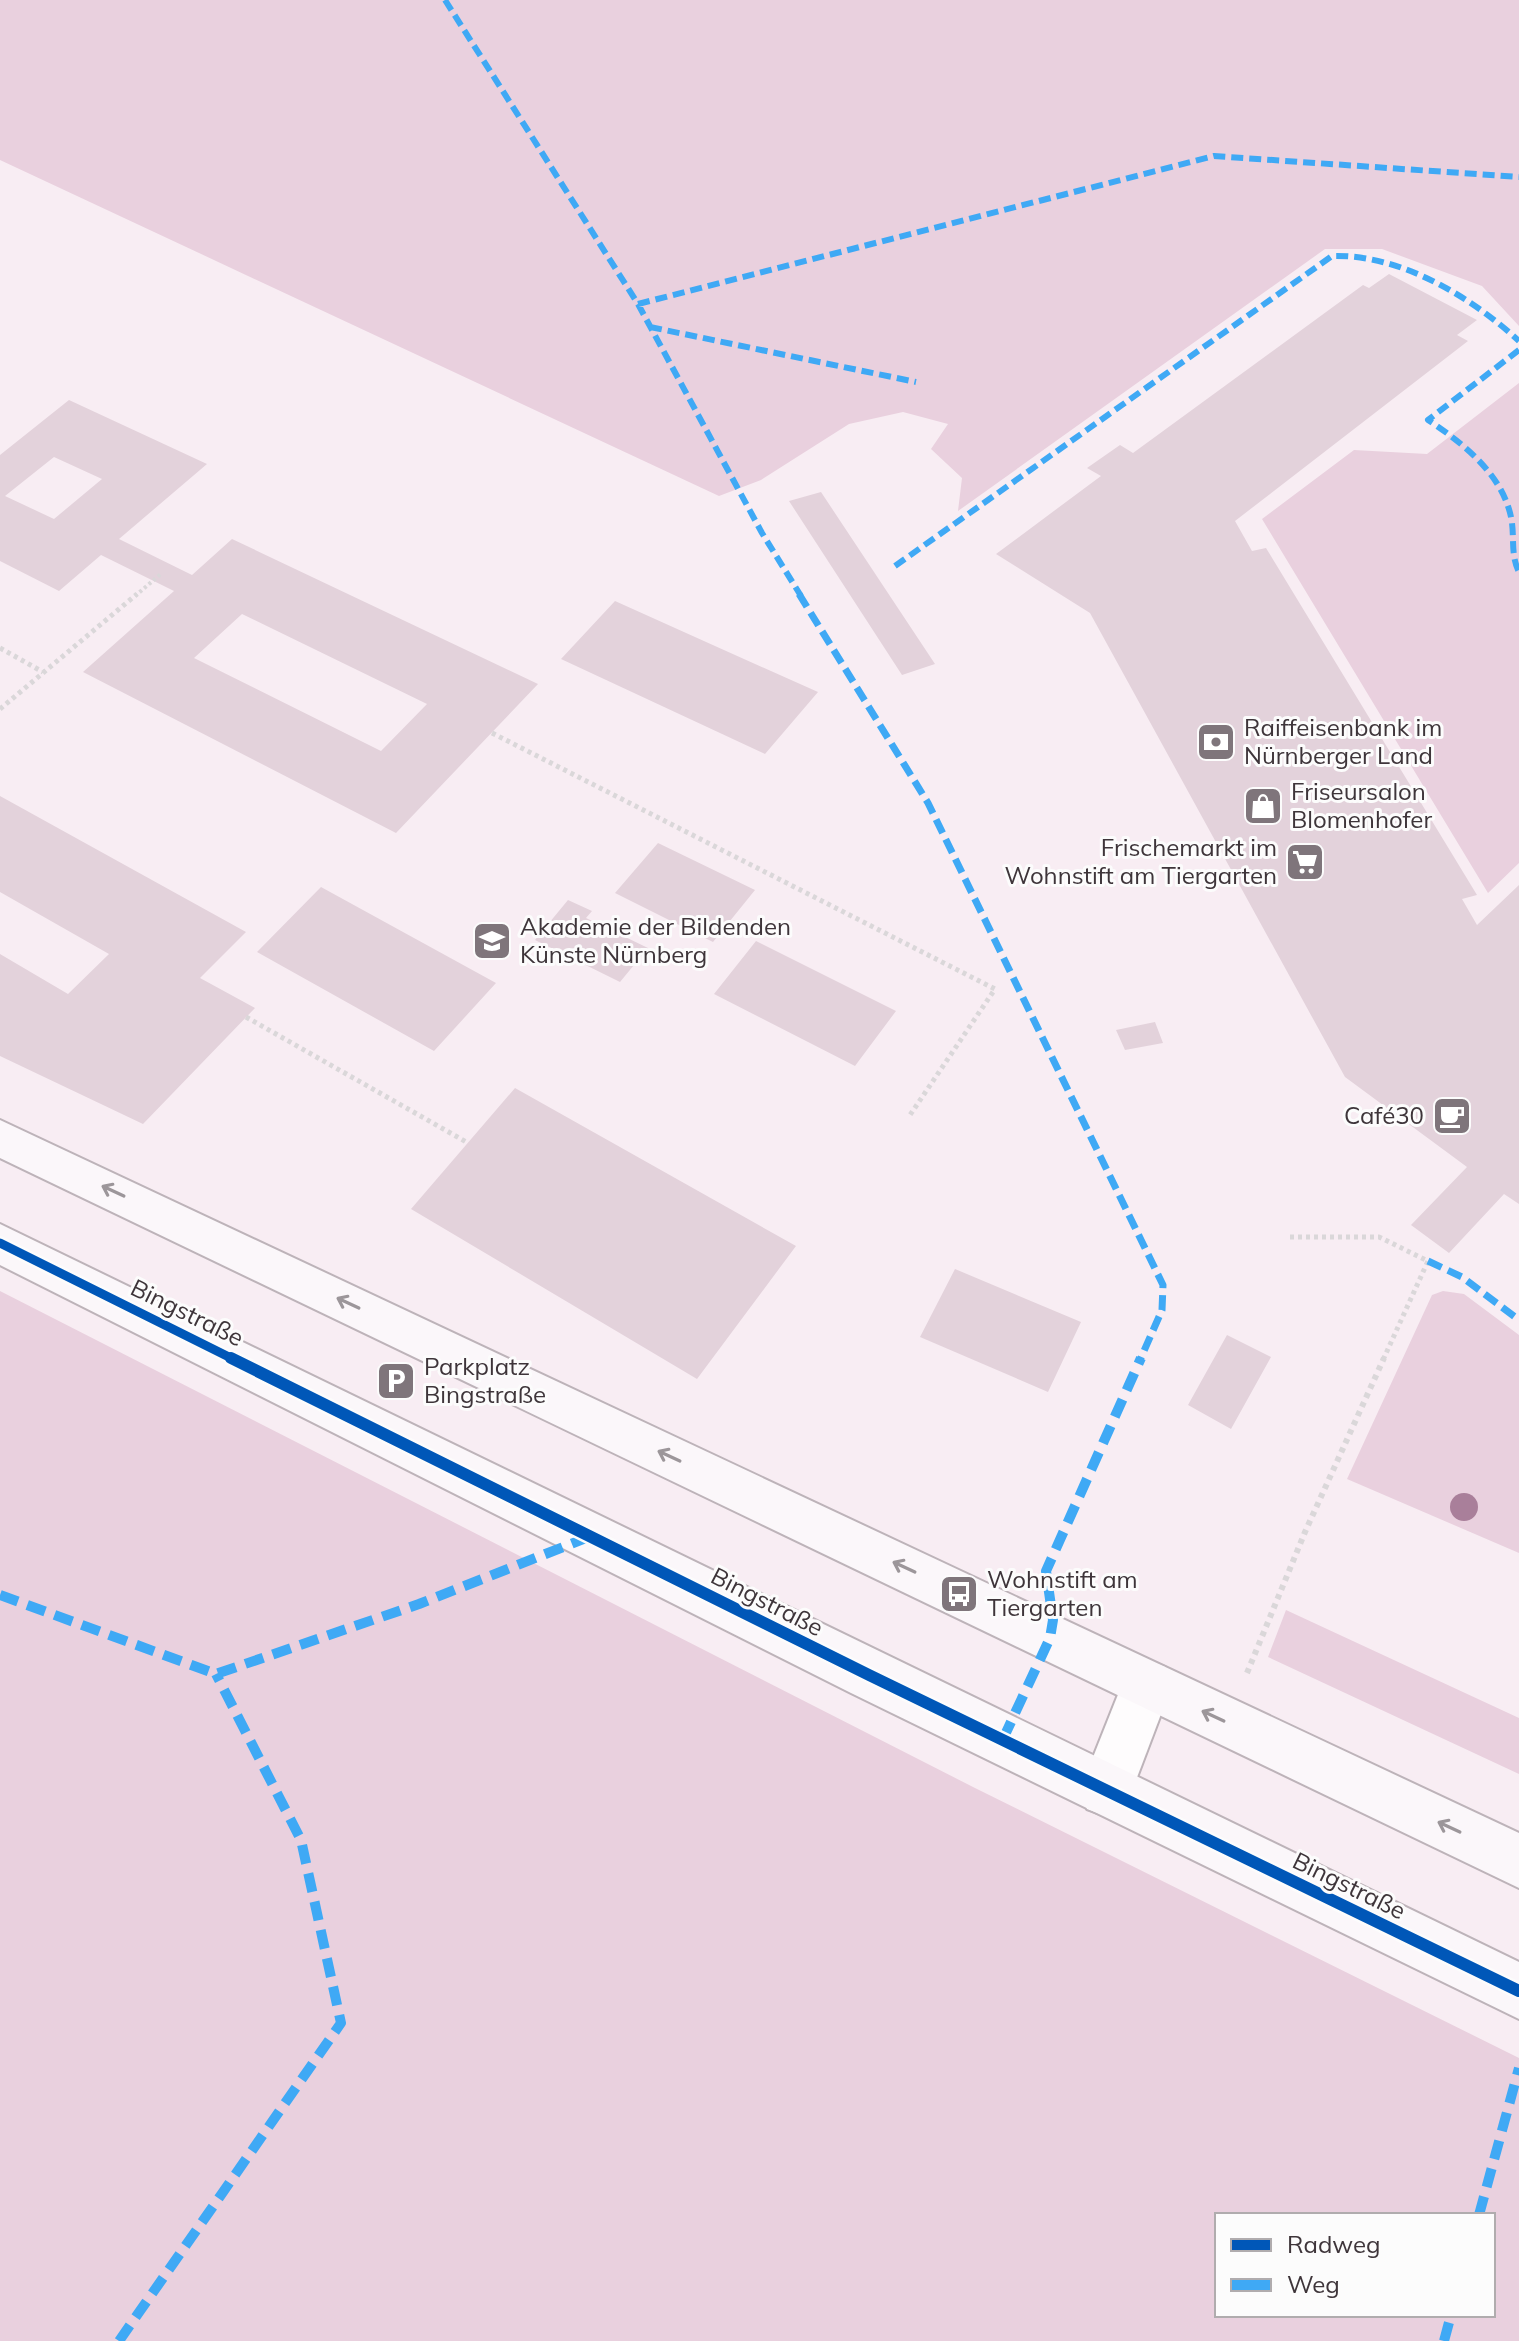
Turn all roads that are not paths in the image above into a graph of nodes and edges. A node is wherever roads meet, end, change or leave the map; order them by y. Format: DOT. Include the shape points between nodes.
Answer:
graph roads {
  1 [pos="0,1138"];
  2 [pos="0,1243"];
  3 [pos="1147,1685"];
  4 [pos="1106,1790"];
  5 [pos="1519,1861"];
  6 [pos="1519,1991"];
  3 -- 1 [label="street, one-way"];
  2 -- 4 [label="street, Bingstraße"];
  3 -- 4 [label="street"];
  5 -- 3 [label="street, one-way"];
  4 -- 6 [label="street, Bingstraße"];
}
